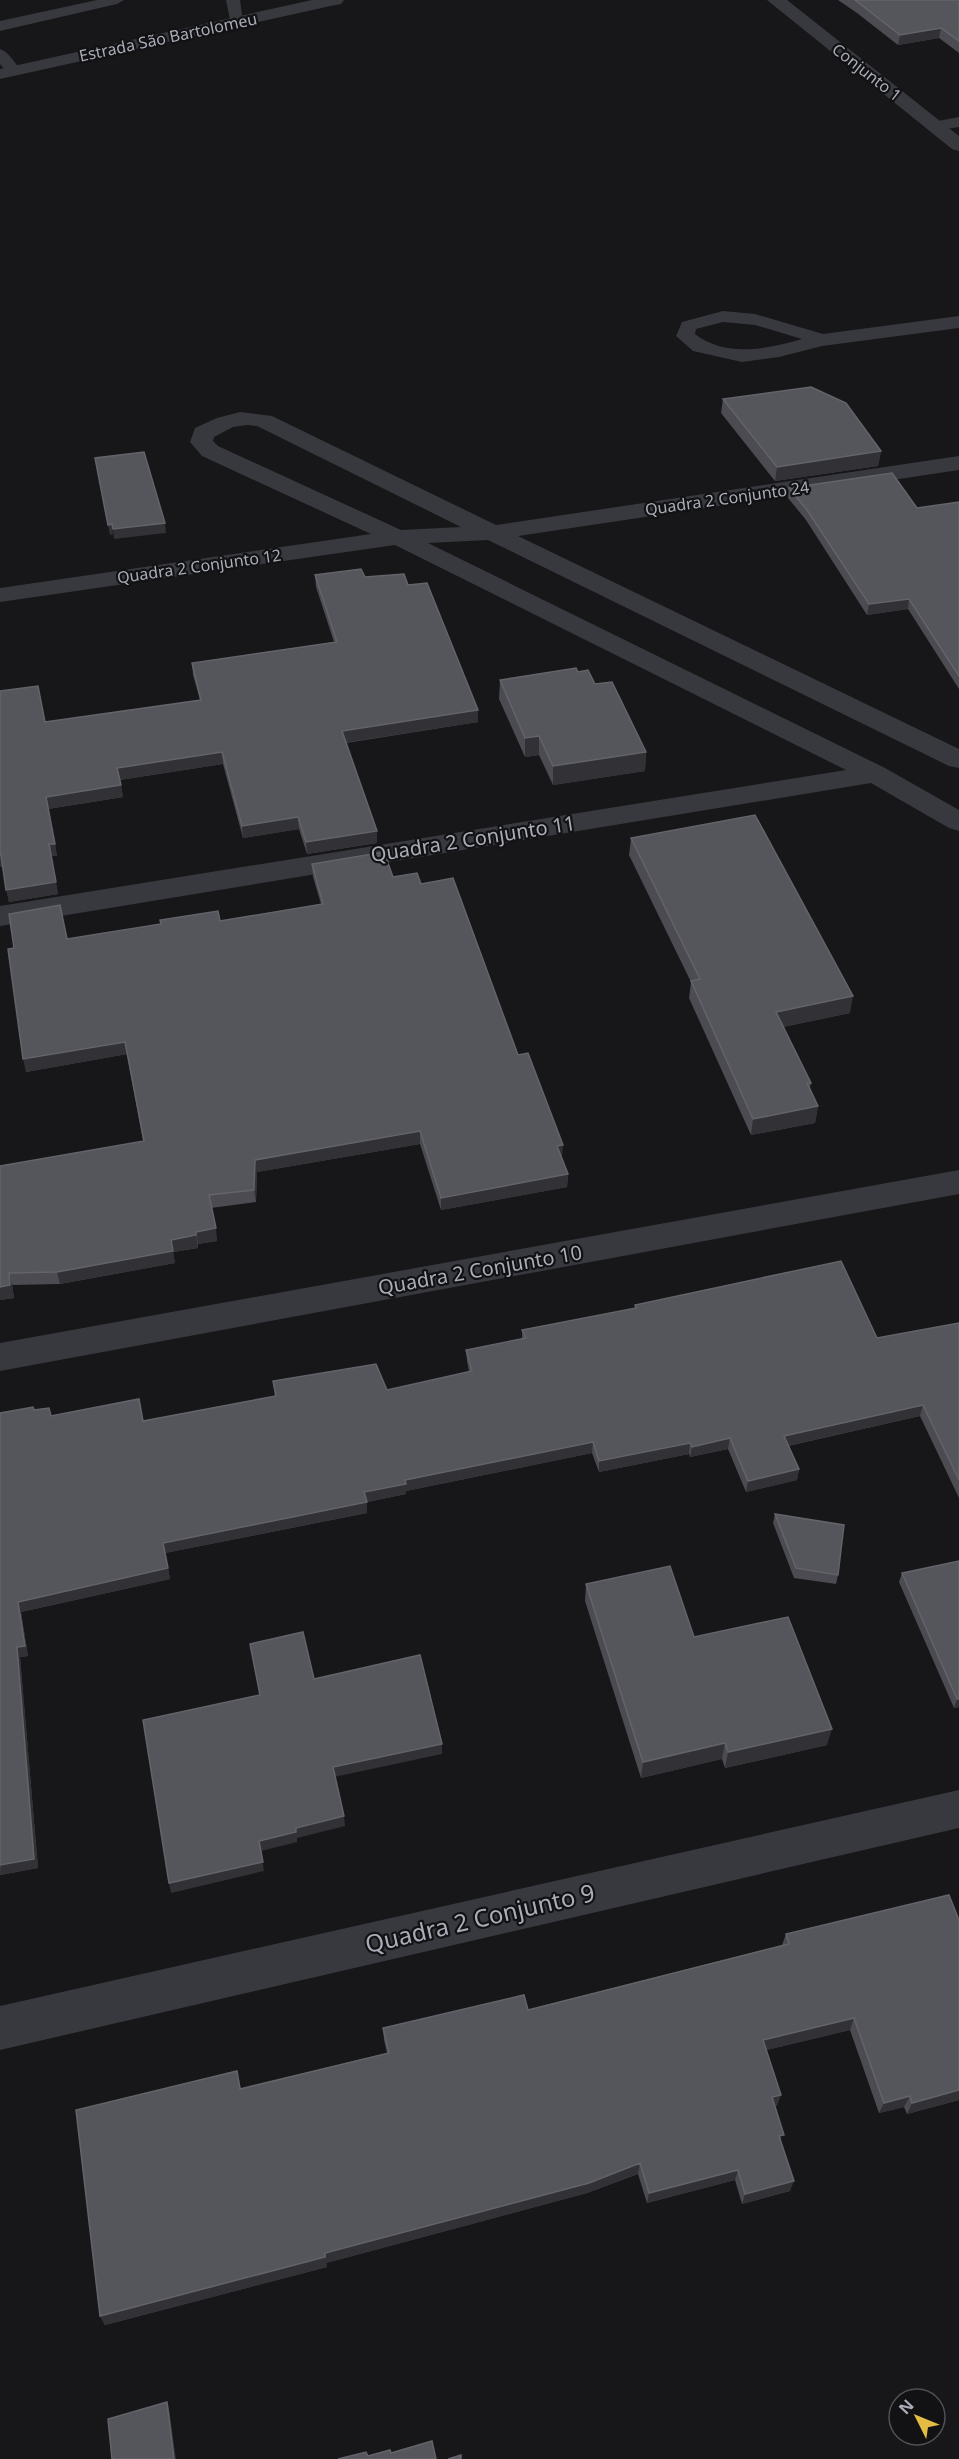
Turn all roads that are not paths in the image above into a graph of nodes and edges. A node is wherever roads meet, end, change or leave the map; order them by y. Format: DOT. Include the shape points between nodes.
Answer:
graph roads {
  1 [pos="117,0"];
  2 [pos="233,0"];
  3 [pos="335,0"];
  4 [pos="776,0"];
  5 [pos="236,22"];
  6 [pos="0,26"];
  7 [pos="0,54"];
  8 [pos="6,72"];
  9 [pos="959,122"];
  10 [pos="934,126"];
  11 [pos="959,145"];
  12 [pos="959,321"];
  13 [pos="822,340"];
  14 [pos="959,463"];
  15 [pos="495,532"];
  16 [pos="398,537"];
  17 [pos="0,595"];
  18 [pos="959,760"];
  19 [pos="875,774"];
  20 [pos="959,822"];
  21 [pos="0,916"];
  22 [pos="959,1182"];
  23 [pos="0,1357"];
  24 [pos="959,1809"];
  25 [pos="0,2028"];
  1 -- 6 [label="lane"];
  2 -- 5 [label="lane"];
  3 -- 5 [label="street, Estrada São Bartolomeu"];
  4 -- 10 [label="street, Conjunto 1"];
  5 -- 8 [label="street, Estrada São Bartolomeu"];
  7 -- 8 [label="lane"];
  9 -- 10 [label="lane"];
  10 -- 11 [label="street, Conjunto 1"];
  12 -- 13 [label="lane"];
  13 -- 13 [label="lane" via="742,356 700,347 685,336 688,326 707,317 736,315"];
  14 -- 15 [label="street, Quadra 2 Conjunto 24"];
  15 -- 16 [label="street, Quadra 2 Conjunto 24"];
  15 -- 16 [label="street" via="264,420 230,419 203,433 201,442 210,451"];
  15 -- 18 [label="street"];
  16 -- 17 [label="street, Quadra 2 Conjunto 12"];
  16 -- 19 [label="street"];
  19 -- 20 [label="street"];
  19 -- 21 [label="street, Quadra 2 Conjunto 11"];
  22 -- 23 [label="street, Quadra 2 Conjunto 10"];
  24 -- 25 [label="street, Quadra 2 Conjunto 9"];
}
